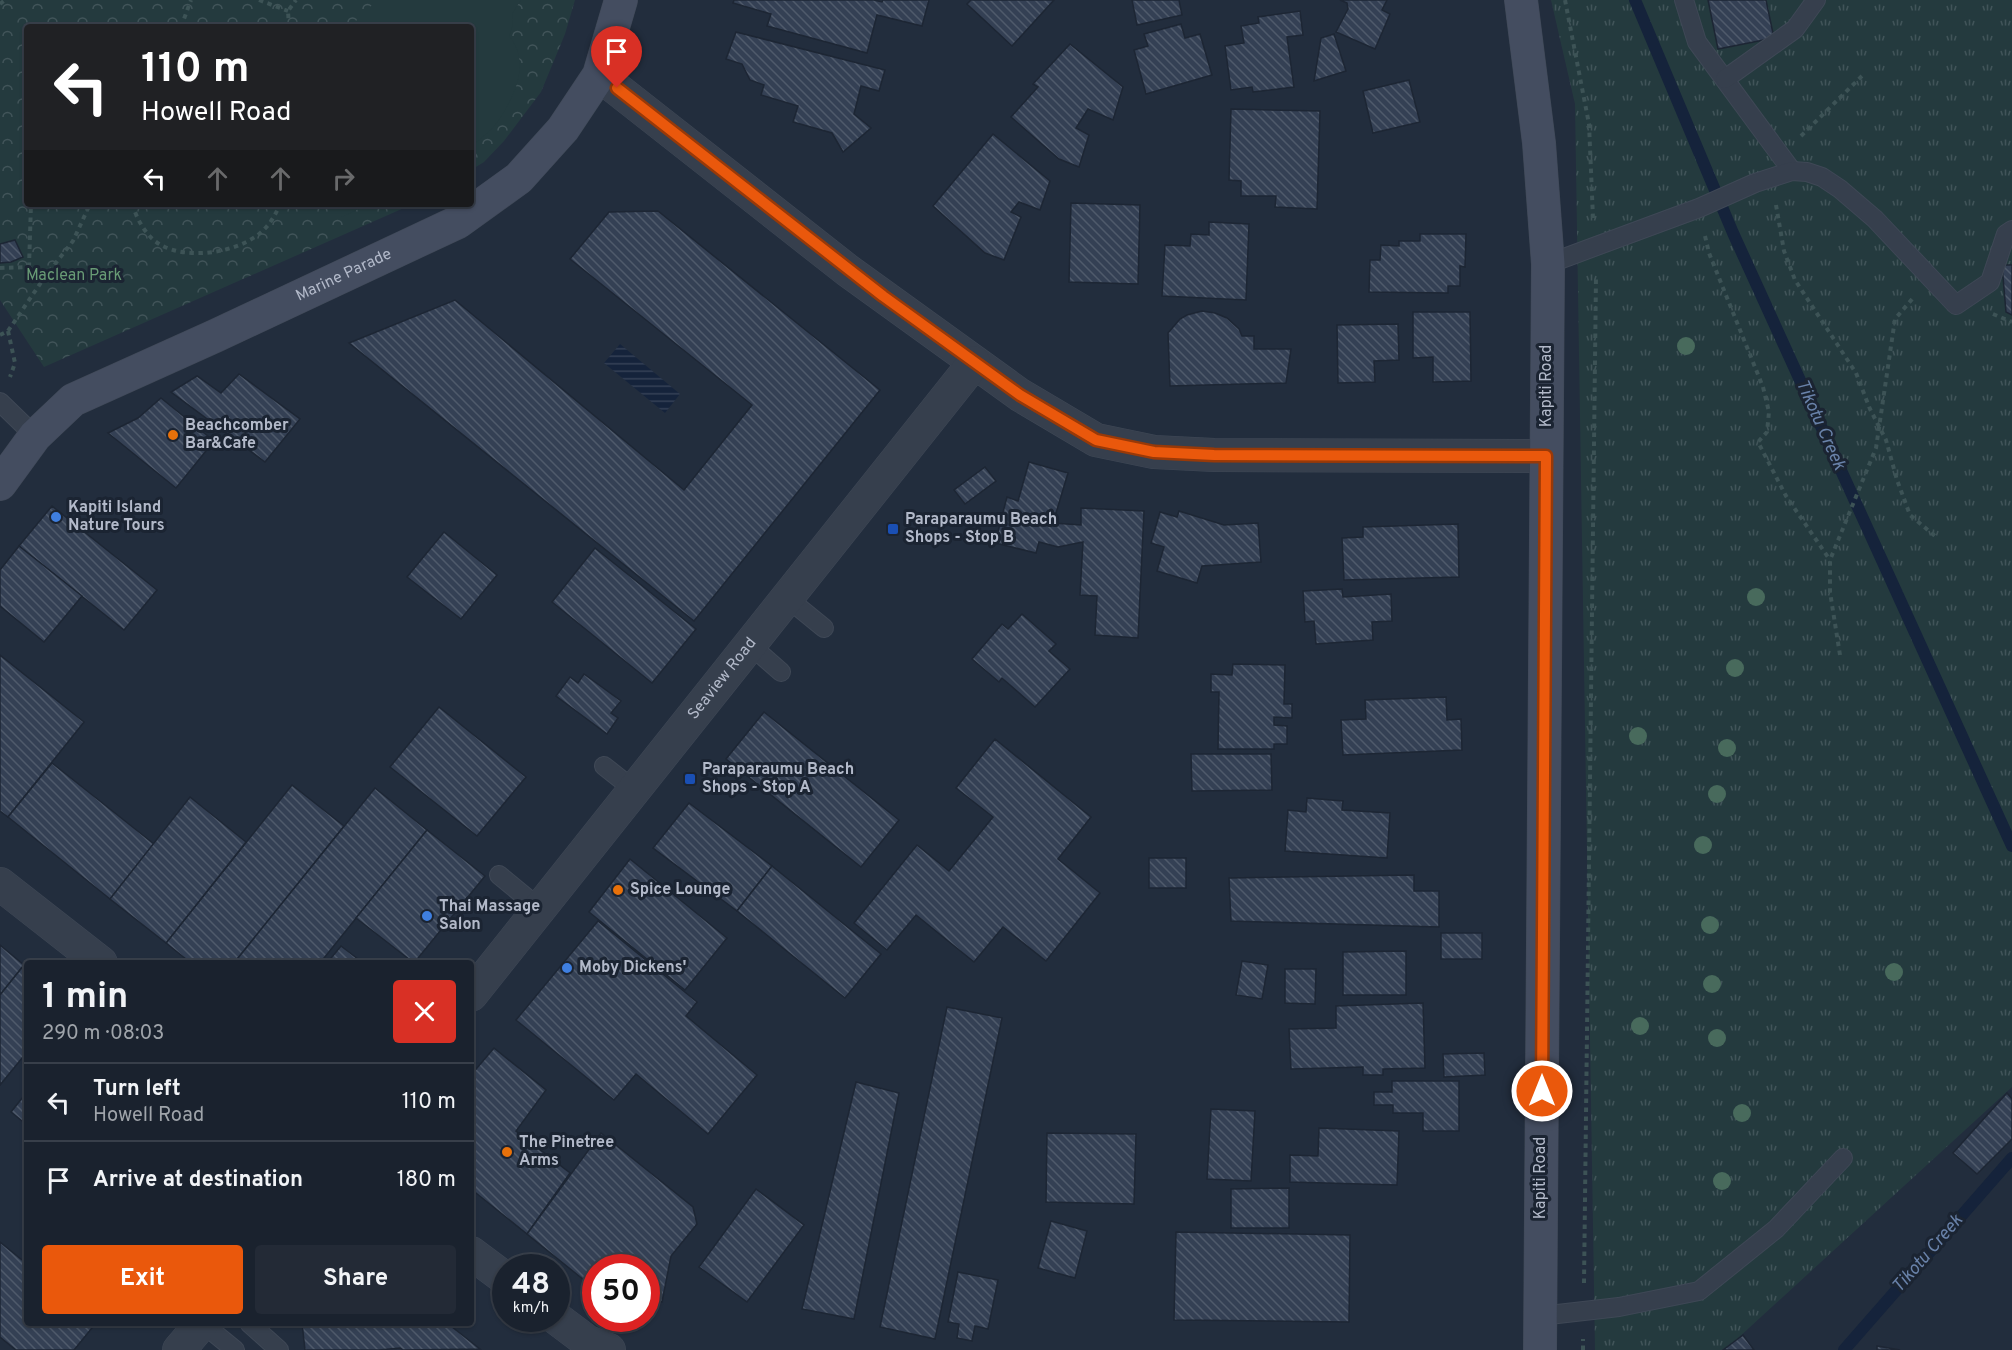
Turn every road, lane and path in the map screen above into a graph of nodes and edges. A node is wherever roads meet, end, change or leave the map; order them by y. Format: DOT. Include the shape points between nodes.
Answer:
graph roads {
  1 [pos="4,0"];
  2 [pos="191,0"];
  3 [pos="259,0"];
  4 [pos="296,0"];
  5 [pos="621,0"];
  6 [pos="1521,0"];
  7 [pos="1565,0"];
  8 [pos="1684,0"];
  9 [pos="1816,0"];
  10 [pos="0,4"];
  11 [pos="288,11"];
  12 [pos="182,24"];
  13 [pos="289,24"];
  14 [pos="599,75"];
  15 [pos="1863,75"];
  16 [pos="1725,79"];
  17 [pos="1781,156"];
  18 [pos="1792,171"];
  19 [pos="1773,177"];
  20 [pos="31,207"];
  21 [pos="89,207"];
  22 [pos="134,207"];
  23 [pos="278,207"];
  24 [pos="1703,207"];
  25 [pos="2012,230"];
  26 [pos="1594,247"];
  27 [pos="1548,264"];
  28 [pos="29,267"];
  29 [pos="0,268"];
  30 [pos="44,278"];
  31 [pos="1956,305"];
  32 [pos="2012,322"];
  33 [pos="8,331"];
  34 [pos="0,335"];
  35 [pos="974,363"];
  36 [pos="9,379"];
  37 [pos="0,402"];
  38 [pos="35,436"];
  39 [pos="1546,456"];
  40 [pos="0,484"];
  41 [pos="1935,536"];
  42 [pos="1830,560"];
  43 [pos="786,597"];
  44 [pos="824,628"];
  45 [pos="749,644"];
  46 [pos="1840,655"];
  47 [pos="781,672"];
  48 [pos="604,766"];
  49 [pos="633,789"];
  50 [pos="499,875"];
  51 [pos="0,884"];
  52 [pos="539,908"];
  53 [pos="97,960"];
  54 [pos="474,991"];
  55 [pos="1843,1158"];
  56 [pos="474,1255"];
  57 [pos="492,1269"];
  58 [pos="1584,1312"];
  59 [pos="1540,1316"];
  60 [pos="199,1326"];
  61 [pos="206,1326"];
  62 [pos="252,1326"];
  63 [pos="570,1328"];
  64 [pos="179,1350"];
  65 [pos="235,1350"];
  66 [pos="279,1350"];
  67 [pos="609,1350"];
  68 [pos="1540,1350"];
  69 [pos="1583,1350"];
  1 -- 10 [label="path"];
  2 -- 12 [label="path"];
  3 -- 11 [label="path"];
  4 -- 11 [label="path"];
  5 -- 14 [label="main road, Marine Parade"];
  6 -- 27 [label="main road, Kapiti Road" via="1539,143"];
  7 -- 26 [label="path" via="1589,124"];
  8 -- 16 [label="lane" via="1697,42"];
  9 -- 16 [label="lane" via="1796,29"];
  11 -- 13 [label="path"];
  14 -- 35 [label="street" via="846,270"];
  14 -- 38 [label="main road, Marine Parade" via="563,129 519,178 458,222 72,400"];
  15 -- 17 [label="path"];
  16 -- 17 [label="lane"];
  17 -- 18 [label="lane"];
  18 -- 19 [label="lane"];
  18 -- 31 [label="lane" via="1822,177 1840,189 1875,219"];
  19 -- 24 [label="lane"];
  19 -- 41 [label="path" via="1784,251 1795,280 1856,373 1886,440 1910,515"];
  20 -- 28 [label="path"];
  21 -- 30 [label="path" via="73,241"];
  22 -- 23 [label="path" via="146,232 161,245 205,254 240,245 259,235"];
  24 -- 26 [label="lane"];
  24 -- 42 [label="path" via="1709,253 1763,387 1769,412 1767,432 1758,442 1786,496"];
  25 -- 31 [label="lane" via="2006,234 1990,282"];
  26 -- 27 [label="lane"];
  26 -- 58 [label="path"];
  27 -- 39 [label="main road, Kapiti Road"];
  28 -- 29 [label="path"];
  28 -- 30 [label="path"];
  30 -- 33 [label="path"];
  31 -- 32 [label="path" via="1983,310"];
  31 -- 42 [label="path" via="1913,298 1895,319 1876,448"];
  33 -- 34 [label="path"];
  33 -- 36 [label="path" via="15,363"];
  35 -- 39 [label="street" via="1096,440 1154,452"];
  35 -- 43 [label="street, Seaview Road"];
  37 -- 38 [label="lane"];
  38 -- 40 [label="main road, Marine Parade"];
  39 -- 59 [label="main road, Kapiti Road"];
  42 -- 46 [label="path" via="1830,592"];
  43 -- 44 [label="lane"];
  43 -- 45 [label="street, Seaview Road"];
  45 -- 47 [label="lane"];
  45 -- 49 [label="street, Seaview Road"];
  48 -- 49 [label="lane"];
  49 -- 52 [label="street, Seaview Road"];
  50 -- 52 [label="lane"];
  51 -- 53 [label="street"];
  52 -- 54 [label="street, Seaview Road"];
  55 -- 58 [label="lane" via="1776,1229 1699,1291"];
  56 -- 57 [label="street"];
  58 -- 59 [label="lane"];
  58 -- 69 [label="path"];
  59 -- 68 [label="main road, Kapiti Road"];
  60 -- 64 [label="street"];
  61 -- 65 [label="lane"];
  62 -- 66 [label="lane"];
  63 -- 67 [label="street" via="588,1342"];
}
